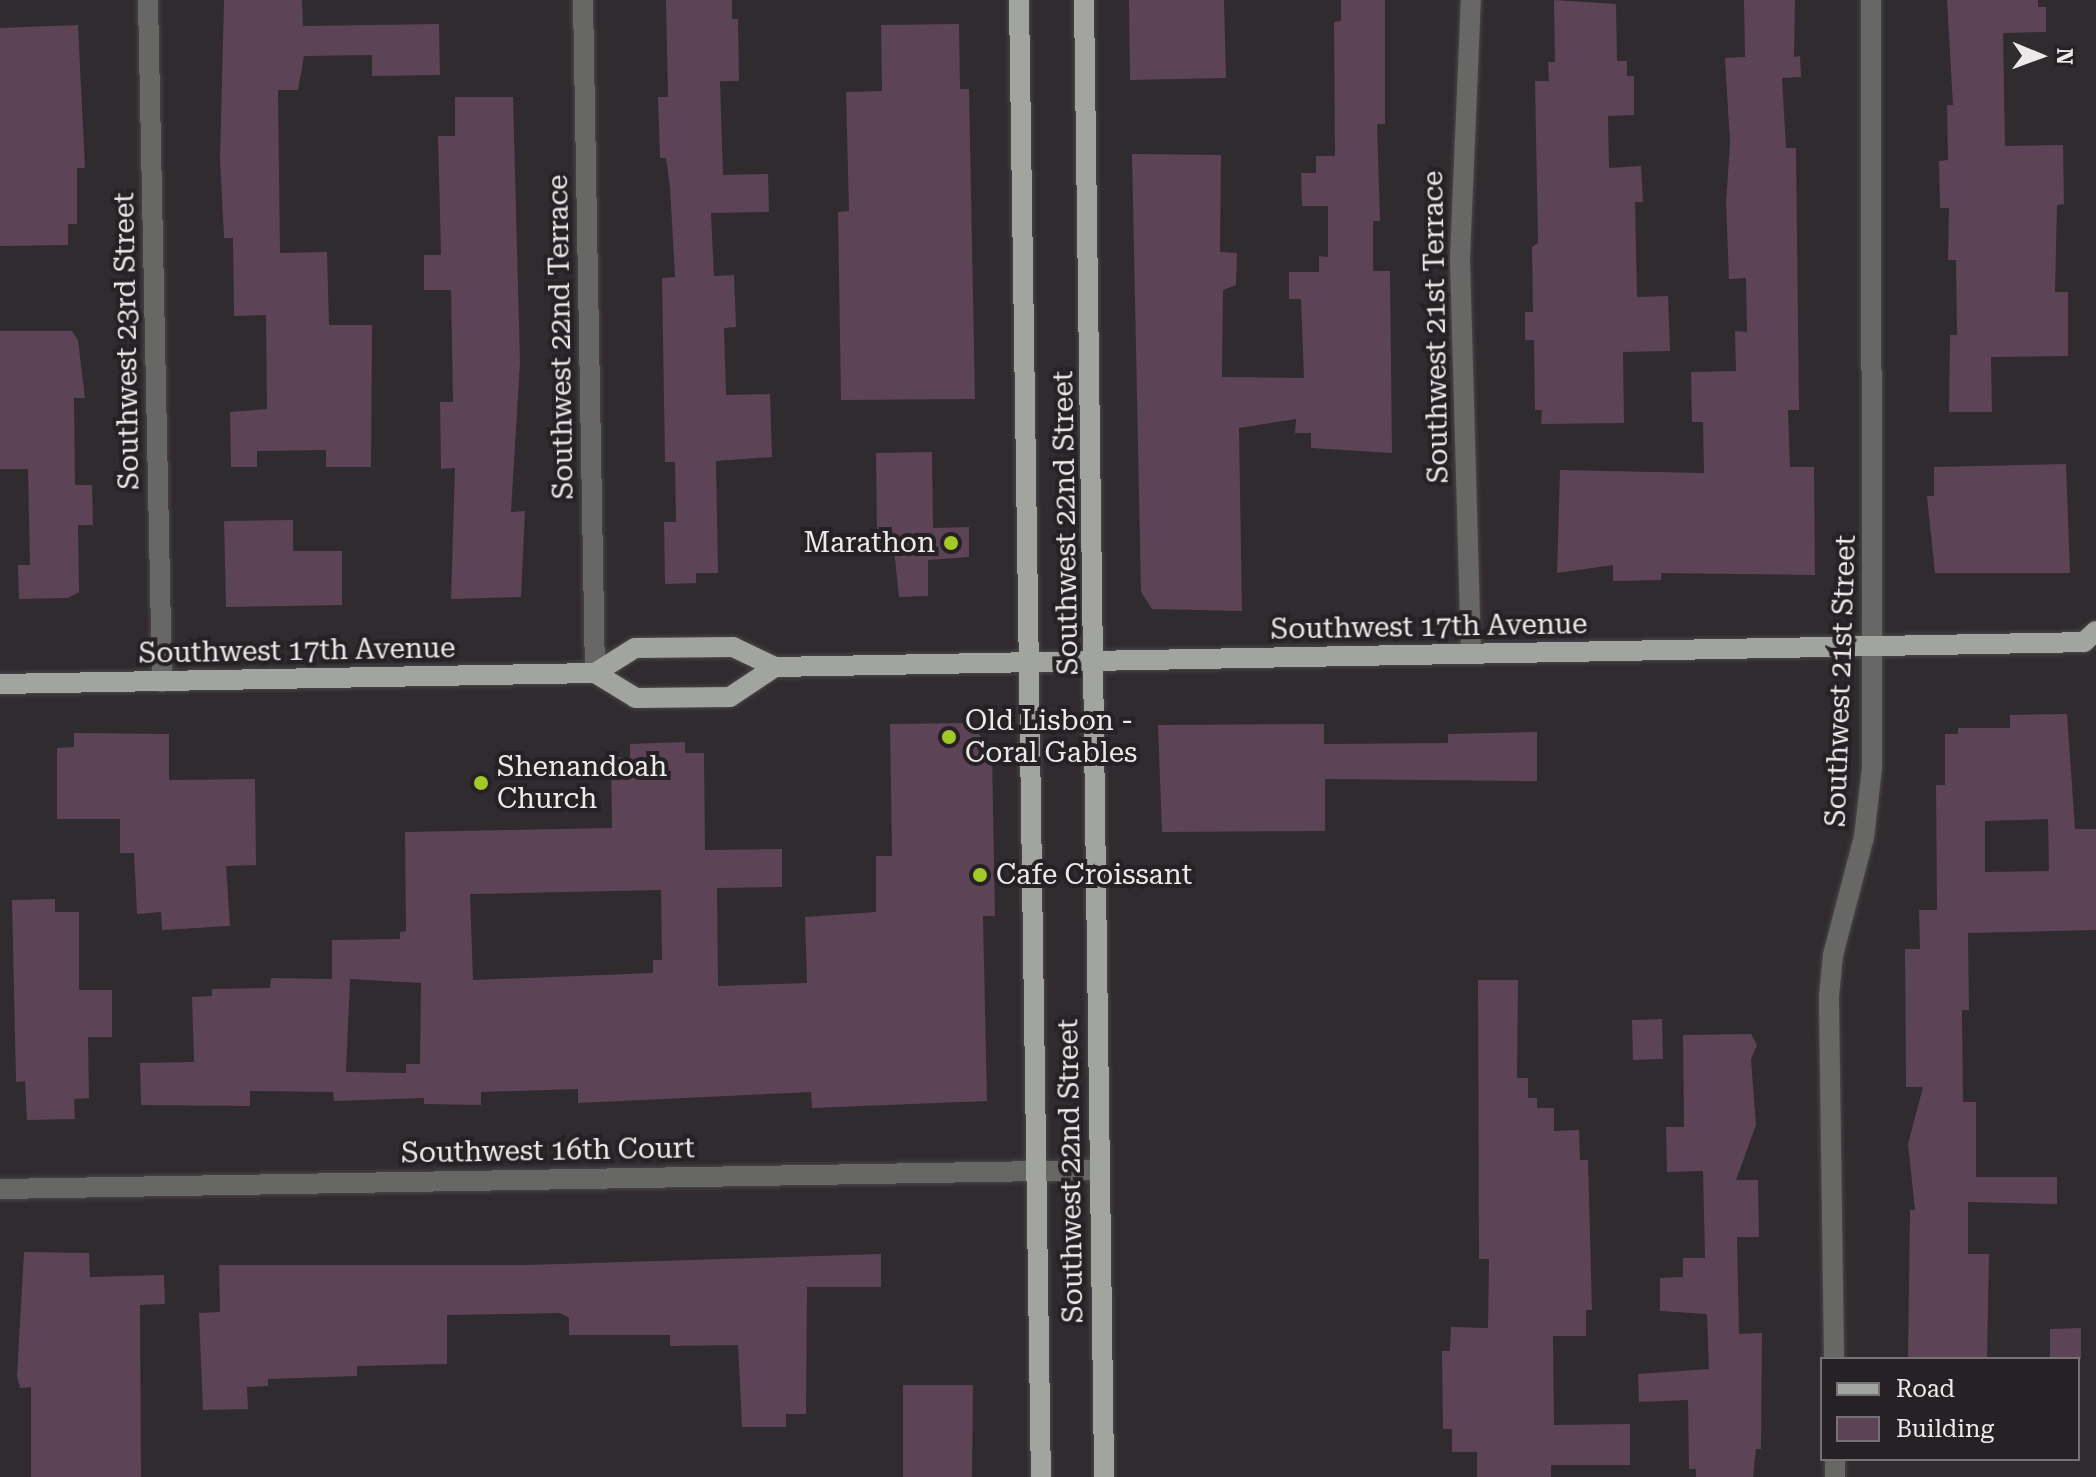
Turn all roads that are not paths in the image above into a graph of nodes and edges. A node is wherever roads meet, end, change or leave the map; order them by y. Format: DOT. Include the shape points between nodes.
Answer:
graph roads {
  1 [pos="148,0"];
  2 [pos="583,0"];
  3 [pos="1019,0"];
  4 [pos="1084,0"];
  5 [pos="1471,0"];
  6 [pos="1871,0"];
  7 [pos="2092,643"];
  8 [pos="1875,646"];
  9 [pos="1471,654"];
  10 [pos="1033,663"];
  11 [pos="1097,663"];
  12 [pos="775,667"];
  13 [pos="595,673"];
  14 [pos="162,682"];
  15 [pos="0,684"];
  16 [pos="1038,1170"];
  17 [pos="1098,1170"];
  18 [pos="0,1189"];
  19 [pos="1834,1357"];
  20 [pos="1041,1477"];
  21 [pos="1104,1477"];
  1 -- 14 [label="street, Southwest 23rd Street"];
  2 -- 13 [label="street, Southwest 22nd Terrace"];
  3 -- 10 [label="main road, Southwest 22nd Street"];
  4 -- 11 [label="main road, Southwest 22nd Street"];
  5 -- 9 [label="street, Southwest 21st Terrace" via="1460,258"];
  6 -- 8 [label="street, Southwest 21st Street"];
  7 -- 8 [label="main road, Southwest 17th Avenue"];
  8 -- 9 [label="main road, Southwest 17th Avenue"];
  8 -- 19 [label="street, Southwest 21st Street" via="1870,804 1829,996"];
  9 -- 11 [label="main road, Southwest 17th Avenue"];
  10 -- 11 [label="main road, Southwest 17th Avenue"];
  10 -- 12 [label="main road, Southwest 17th Avenue"];
  10 -- 16 [label="main road, Southwest 22nd Street"];
  11 -- 17 [label="main road, Southwest 22nd Street"];
  12 -- 13 [label="main road, Southwest 17th Avenue" via="733,647 635,648"];
  12 -- 13 [label="main road" via="730,697 636,698"];
  13 -- 14 [label="main road, Southwest 17th Avenue"];
  14 -- 15 [label="main road, Southwest 17th Avenue"];
  16 -- 17 [label="street, Southwest 16th Court"];
  16 -- 18 [label="street, Southwest 16th Court"];
  16 -- 20 [label="main road, Southwest 22nd Street"];
  17 -- 21 [label="main road, Southwest 22nd Street"];
}
